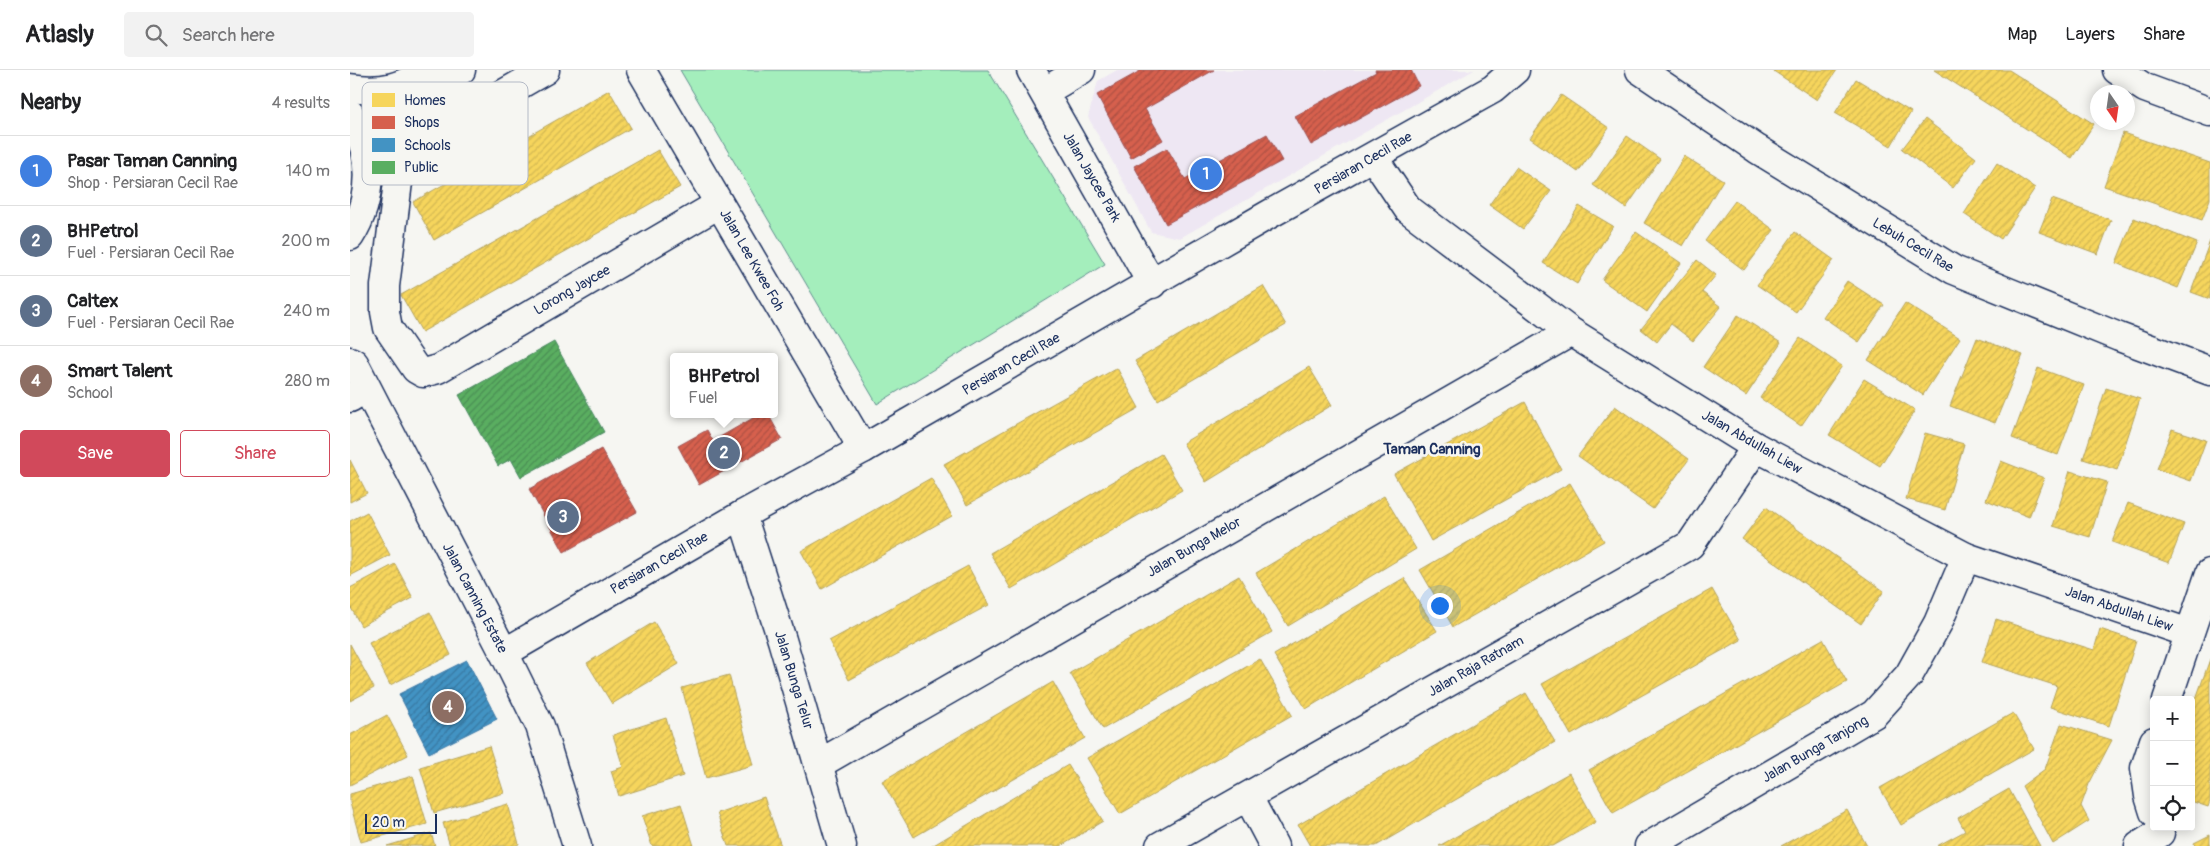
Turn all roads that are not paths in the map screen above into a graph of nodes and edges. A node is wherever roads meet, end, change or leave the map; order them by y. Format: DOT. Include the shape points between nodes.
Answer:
graph roads {
  1 [pos="430,70"];
  2 [pos="461,70"];
  3 [pos="545,70"];
  4 [pos="641,70"];
  5 [pos="1081,70"];
  6 [pos="1515,70"];
  7 [pos="1640,70"];
  8 [pos="2117,70"];
  9 [pos="1037,81"];
  10 [pos="409,82"];
  11 [pos="440,82"];
  12 [pos="524,82"];
  13 [pos="2210,112"];
  14 [pos="350,114"];
  15 [pos="362,140"];
  16 [pos="1373,156"];
  17 [pos="368,185"];
  18 [pos="398,185"];
  19 [pos="719,204"];
  20 [pos="350,236"];
  21 [pos="1152,284"];
  22 [pos="1571,332"];
  23 [pos="351,356"];
  24 [pos="2210,371"];
  25 [pos="358,393"];
  26 [pos="1756,447"];
  27 [pos="863,449"];
  28 [pos="742,515"];
  29 [pos="1966,558"];
  30 [pos="2210,573"];
  31 [pos="2189,633"];
  32 [pos="504,654"];
  33 [pos="2168,696"];
  34 [pos="2150,753"];
  35 [pos="819,764"];
  36 [pos="1248,797"];
  37 [pos="2156,833"];
  38 [pos="577,846"];
  39 [pos="842,846"];
  40 [pos="1160,846"];
  41 [pos="1274,846"];
  42 [pos="1650,846"];
  1 -- 10 [label="street"];
  2 -- 11 [label="street"];
  3 -- 12 [label="street, Lorong Jaycee"];
  4 -- 19 [label="street, Jalan Lee Kwee Foh"];
  5 -- 9 [label="street"];
  6 -- 16 [label="street, Persiaran Cecil Rae" via="1493,89"];
  7 -- 24 [label="street, Lebuh Cecil Rae" via="1757,149 1954,270"];
  8 -- 13 [label="street" via="2146,88"];
  9 -- 21 [label="street, Jalan Jaycee Park"];
  14 -- 15 [label="street"];
  16 -- 21 [label="street, Persiaran Cecil Rae"];
  16 -- 22 [label="street, Jalan Abdullah Liew" via="1408,209"];
  17 -- 20 [label="street" via="358,223"];
  18 -- 19 [label="street, Lorong Jaycee" via="385,286 385,312 388,328 416,369 423,373 438,370"];
  19 -- 27 [label="street, Jalan Lee Kwee Foh"];
  21 -- 27 [label="street, Persiaran Cecil Rae"];
  22 -- 26 [label="street, Jalan Abdullah Liew"];
  22 -- 35 [label="street, Jalan Bunga Melor"];
  23 -- 25 [label="street, Jalan Canning Estate"];
  25 -- 32 [label="street, Jalan Canning Estate"];
  26 -- 29 [label="street, Jalan Abdullah Liew"];
  26 -- 36 [label="street, Jalan Raja Ratnam" via="1690,545"];
  27 -- 28 [label="street, Persiaran Cecil Rae"];
  28 -- 32 [label="street, Persiaran Cecil Rae"];
  28 -- 35 [label="street, Jalan Bunga Telur"];
  29 -- 31 [label="street, Jalan Abdullah Liew"];
  29 -- 42 [label="street, Jalan Bunga Tanjong" via="1938,623 1909,674 1874,714"];
  30 -- 31 [label="street"];
  31 -- 33 [label="street"];
  32 -- 38 [label="street, Jalan Canning Estate" via="540,726"];
  34 -- 37 [label="street" via="2145,768"];
  35 -- 39 [label="street, Jalan Bunga Telur"];
  36 -- 40 [label="street, Jalan Raja Ratnam"];
  36 -- 41 [label="street"];
}
